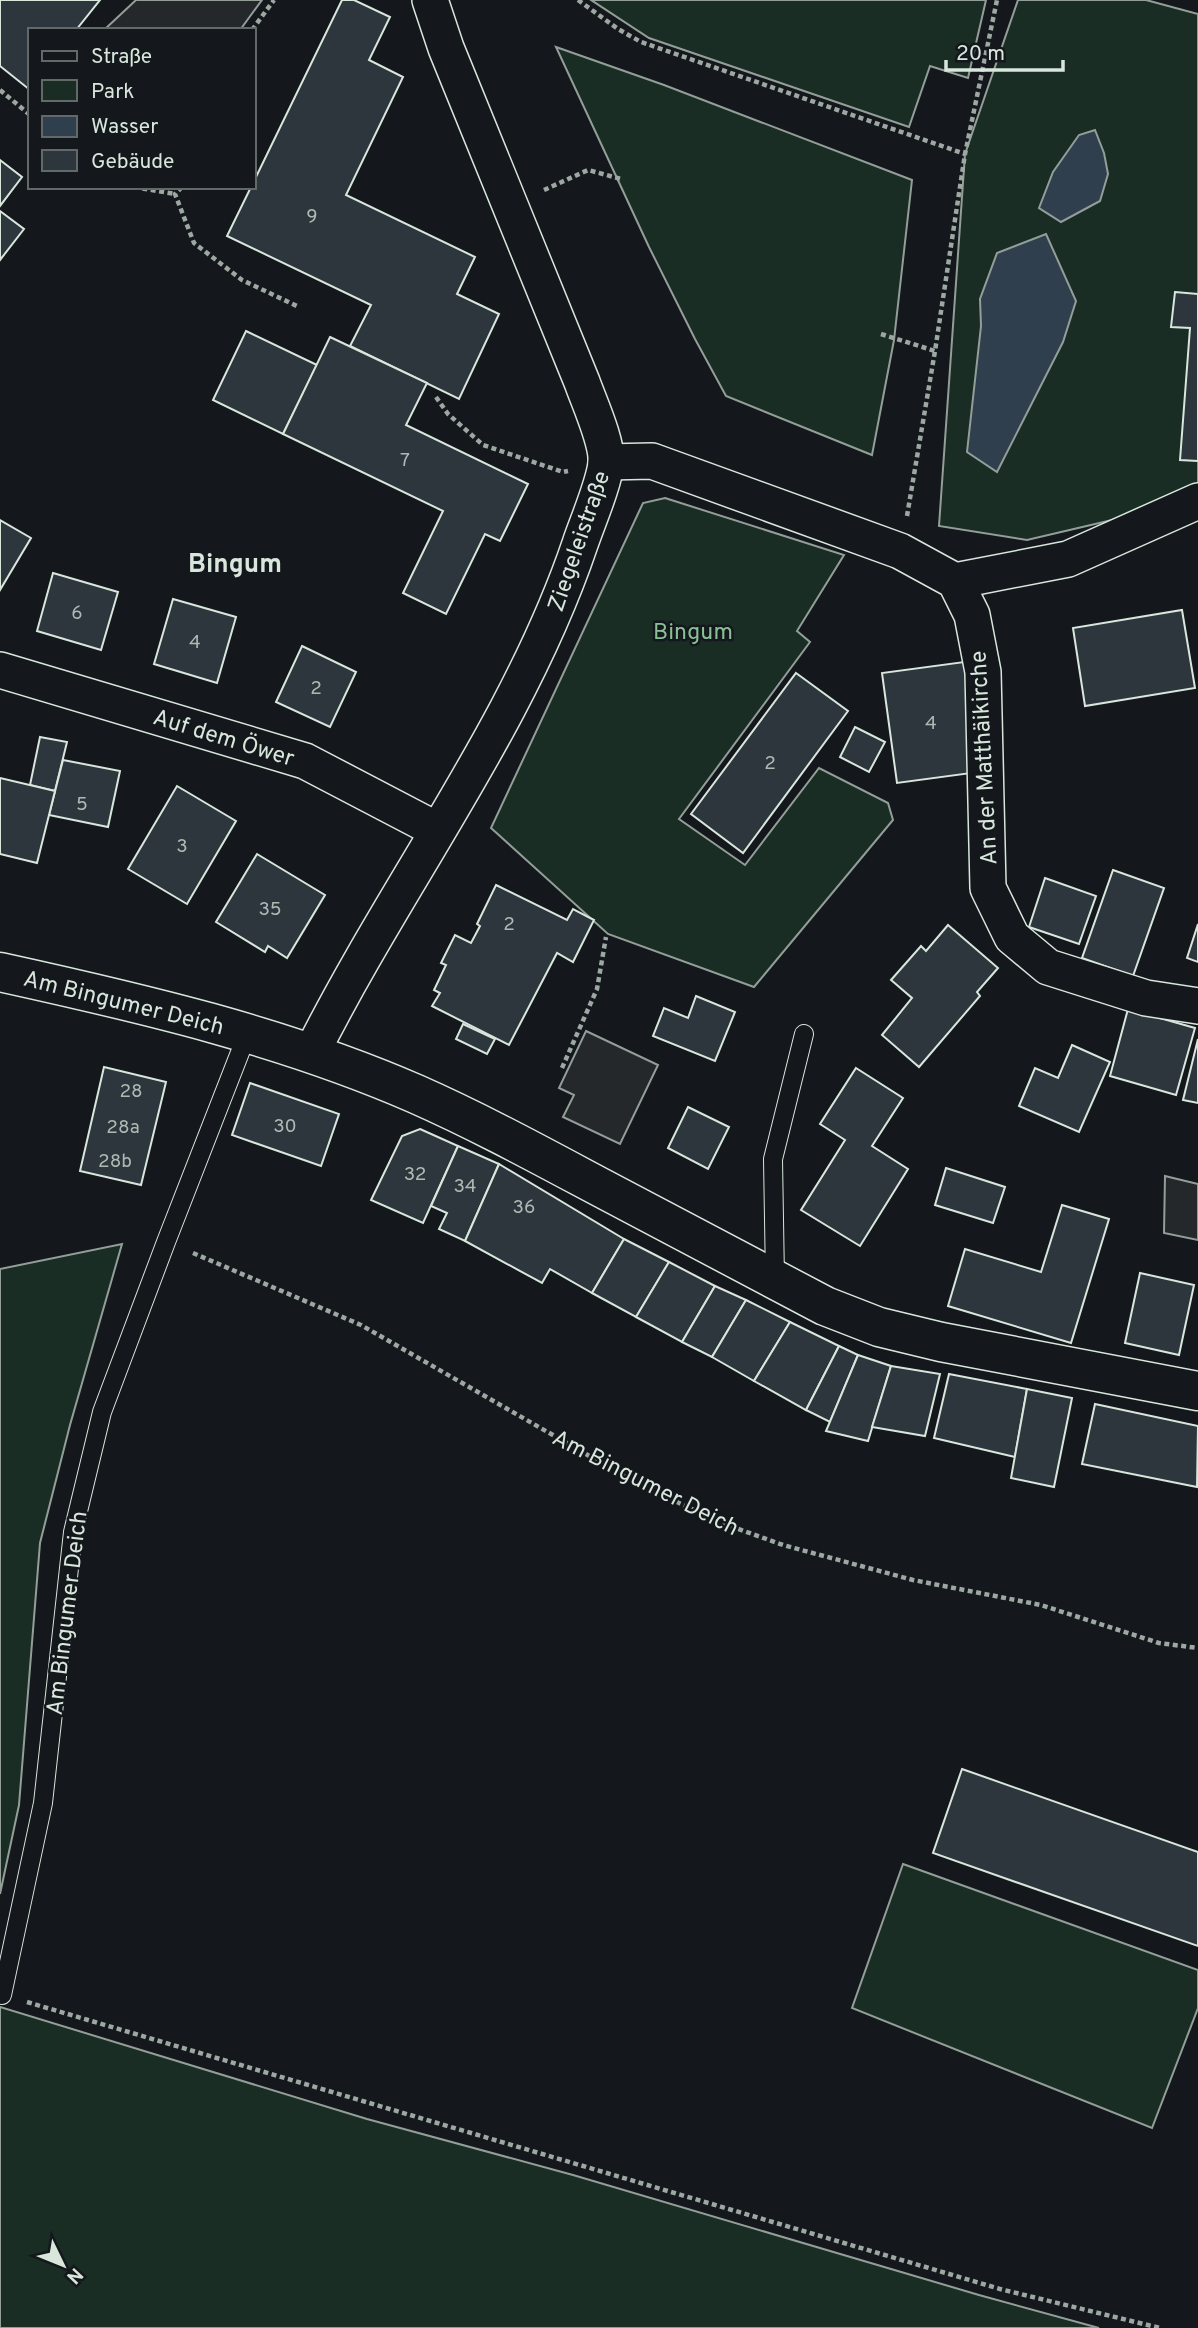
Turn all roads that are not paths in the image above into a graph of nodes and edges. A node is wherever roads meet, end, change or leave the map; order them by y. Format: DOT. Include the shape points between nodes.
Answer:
graph roads {
  1 [pos="430,0"];
  2 [pos="606,462"];
  3 [pos="1198,502"];
  4 [pos="955,581"];
  5 [pos="0,670"];
  6 [pos="437,830"];
  7 [pos="0,972"];
  8 [pos="1198,1006"];
  9 [pos="248,1032"];
  10 [pos="804,1034"];
  11 [pos="312,1054"];
  12 [pos="775,1279"];
  13 [pos="1198,1391"];
  14 [pos="2,1994"];
  1 -- 2 [label="street, Ziegeleistraße" via="582,382"];
  2 -- 4 [label="street" via="652,461 900,551"];
  2 -- 6 [label="street, Ziegeleistraße" via="549,626 516,694"];
  3 -- 4 [label="street" via="1068,559"];
  4 -- 8 [label="street, An der Matthäikirche" via="972,615 983,672 989,888 1012,937 1048,967 1146,998"];
  5 -- 6 [label="street, Auf dem Öwer" via="305,761"];
  6 -- 11 [label="street, Ziegeleistraße" via="351,976"];
  7 -- 9 [label="main road, Am Bingumer Deich"];
  9 -- 11 [label="main road, Am Bingumer Deich"];
  9 -- 14 [label="lane, Am Bingumer Deich" via="102,1412 73,1532 43,1803"];
  10 -- 12 [label="lane" via="773,1159"];
  11 -- 12 [label="main road, Am Bingumer Deich" via="415,1094 515,1142"];
  12 -- 13 [label="main road, Am Bingumer Deich" via="825,1306 879,1327"];
}
